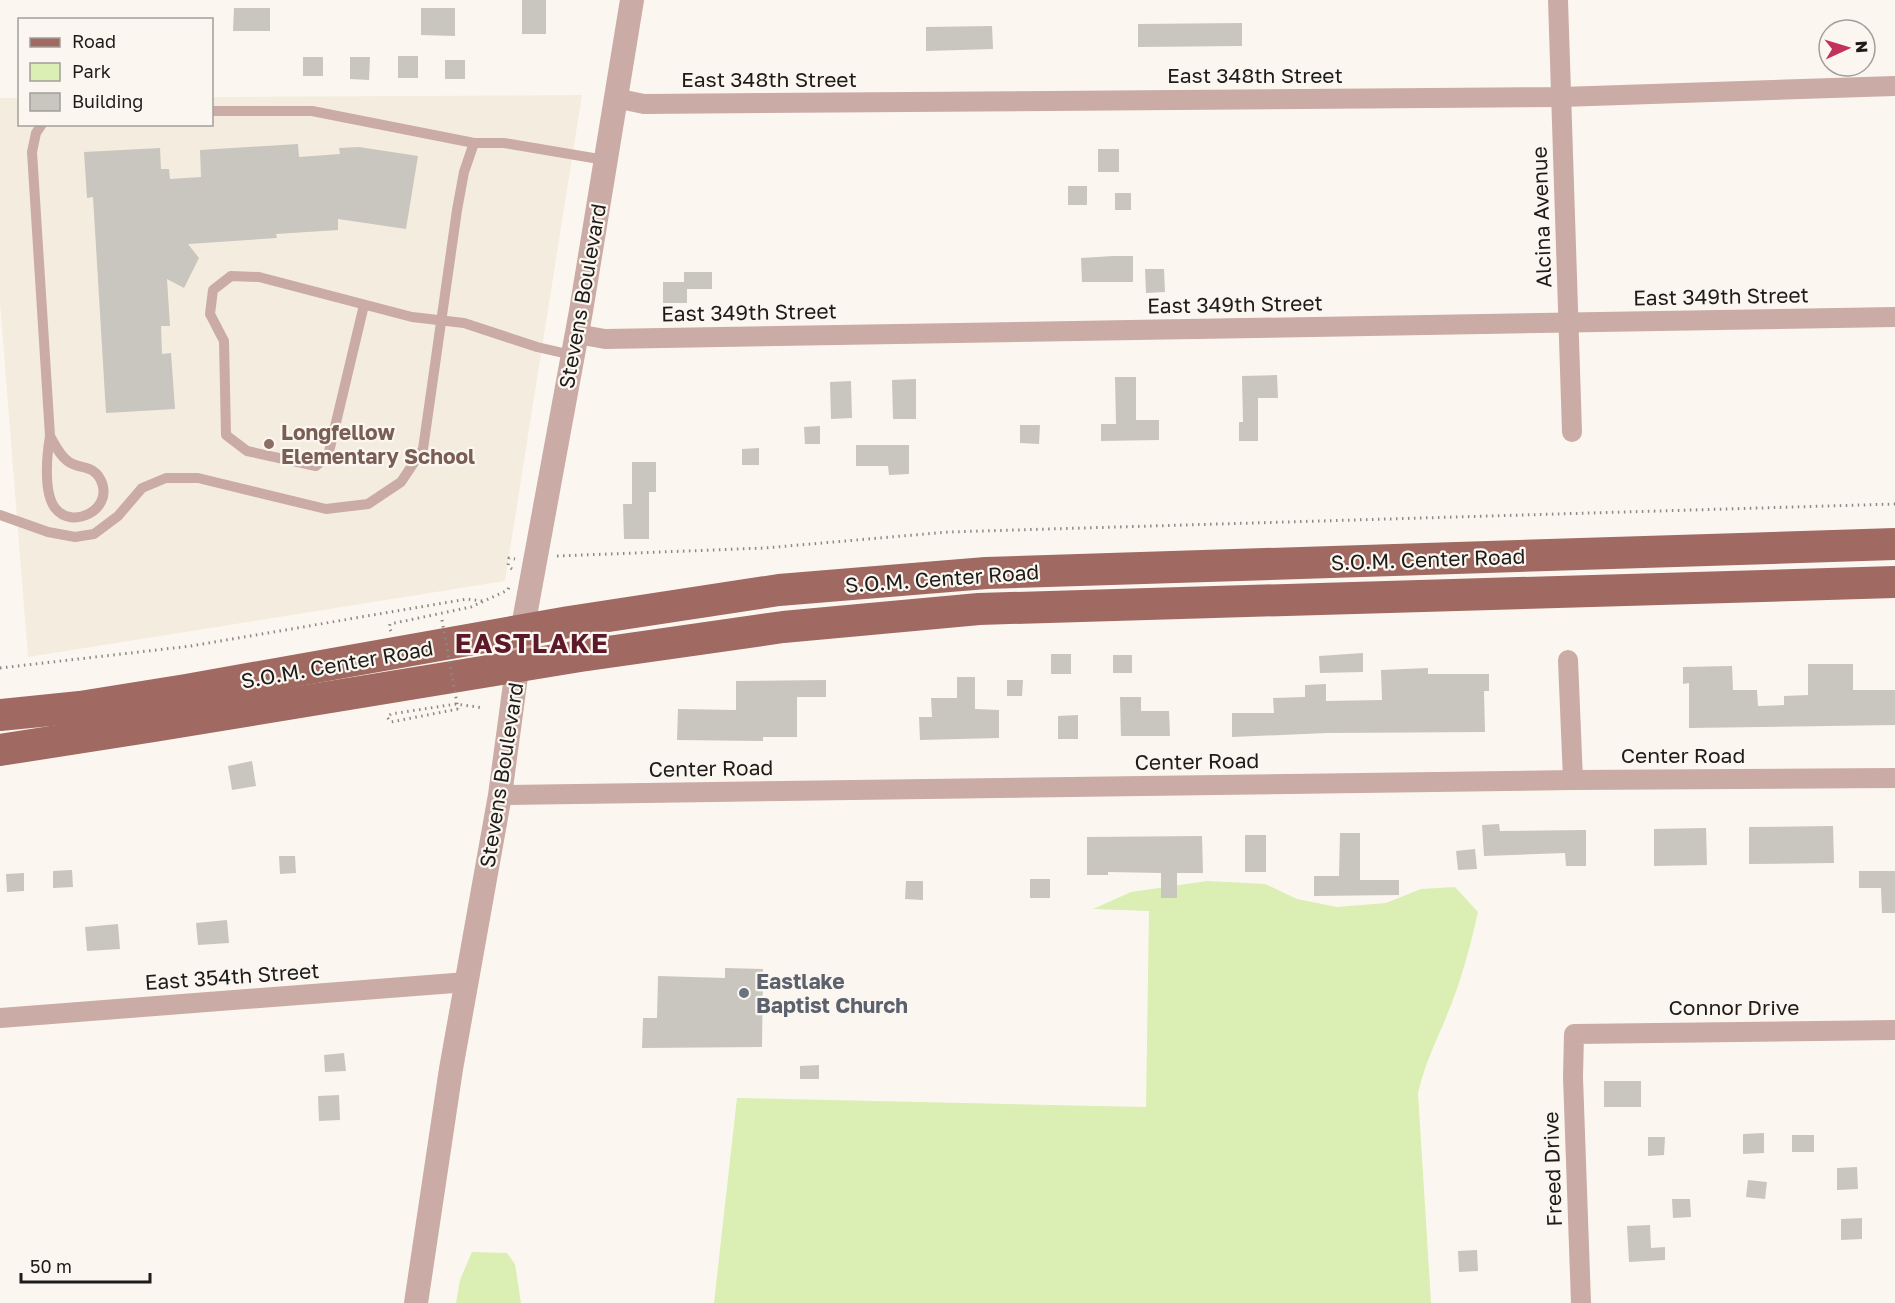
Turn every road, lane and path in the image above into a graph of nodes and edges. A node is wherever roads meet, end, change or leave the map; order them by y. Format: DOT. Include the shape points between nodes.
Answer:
graph roads {
  1 [pos="632,0"];
  2 [pos="1558,0"];
  3 [pos="1895,86"];
  4 [pos="1561,97"];
  5 [pos="615,98"];
  6 [pos="213,111"];
  7 [pos="41,126"];
  8 [pos="474,143"];
  9 [pos="605,160"];
  10 [pos="364,305"];
  11 [pos="1895,317"];
  12 [pos="441,320"];
  13 [pos="1568,323"];
  14 [pos="574,345"];
  15 [pos="1572,432"];
  16 [pos="50,436"];
  17 [pos="1895,504"];
  18 [pos="0,515"];
  19 [pos="1895,544"];
  20 [pos="550,557"];
  21 [pos="509,558"];
  22 [pos="1895,582"];
  23 [pos="484,601"];
  24 [pos="433,622"];
  25 [pos="395,631"];
  26 [pos="522,632"];
  27 [pos="1568,660"];
  28 [pos="518,667"];
  29 [pos="0,668"];
  30 [pos="484,708"];
  31 [pos="0,715"];
  32 [pos="0,750"];
  33 [pos="1895,778"];
  34 [pos="1573,780"];
  35 [pos="500,795"];
  36 [pos="467,982"];
  37 [pos="0,1018"];
  38 [pos="1895,1030"];
  39 [pos="1574,1034"];
  40 [pos="416,1303"];
  41 [pos="1581,1303"];
  1 -- 5 [label="street, Stevens Boulevard"];
  2 -- 4 [label="street, Alcina Avenue"];
  3 -- 4 [label="street, East 348th Street"];
  4 -- 5 [label="street, East 348th Street" via="656,104"];
  4 -- 13 [label="street, Alcina Avenue"];
  5 -- 9 [label="street, Stevens Boulevard"];
  6 -- 8 [label="lane" via="312,111"];
  7 -- 16 [label="lane" via="32,152"];
  8 -- 9 [label="lane" via="504,143"];
  8 -- 12 [label="lane" via="464,172"];
  9 -- 14 [label="street, Stevens Boulevard"];
  10 -- 10 [label="lane" via="259,277 231,276 213,290 210,314 224,341 226,435 247,451 316,466 328,456"];
  10 -- 12 [label="lane"];
  11 -- 13 [label="street, East 349th Street"];
  12 -- 14 [label="lane" via="464,323 537,347"];
  12 -- 18 [label="lane" via="423,449 401,482 368,504 326,509 198,478 166,478 142,488 118,516 94,534 75,537 48,532"];
  13 -- 14 [label="street, East 349th Street" via="605,339"];
  13 -- 15 [label="street, Alcina Avenue"];
  14 -- 26 [label="street, Stevens Boulevard"];
  16 -- 16 [label="lane" via="46,460 55,508 68,517 83,517 95,511 102,499 103,485 97,473 70,463"];
  17 -- 20 [label="path" via="948,532 765,548"];
  19 -- 26 [label="main road, S.O.M. Center Road" via="986,573 779,590"];
  21 -- 23 [label="path" via="508,566 513,568 508,590"];
  22 -- 28 [label="main road, S.O.M. Center Road" via="980,609 783,627"];
  23 -- 25 [label="path" via="390,624 390,630"];
  23 -- 29 [label="path" via="467,598 191,646"];
  24 -- 30 [label="path, bridge" via="442,620 458,709 389,721 387,717 392,714 456,704"];
  26 -- 28 [label="street, Stevens Boulevard"];
  26 -- 31 [label="main road, S.O.M. Center Road" via="80,707"];
  27 -- 34 [label="street"];
  28 -- 32 [label="main road, S.O.M. Center Road"];
  28 -- 35 [label="street, Stevens Boulevard"];
  33 -- 34 [label="street, Center Road"];
  34 -- 35 [label="street, Center Road"];
  35 -- 36 [label="street, Stevens Boulevard"];
  36 -- 37 [label="street, East 354th Street"];
  36 -- 40 [label="street, Stevens Boulevard"];
  38 -- 39 [label="street, Connor Drive"];
  39 -- 41 [label="street, Freed Drive"];
}
